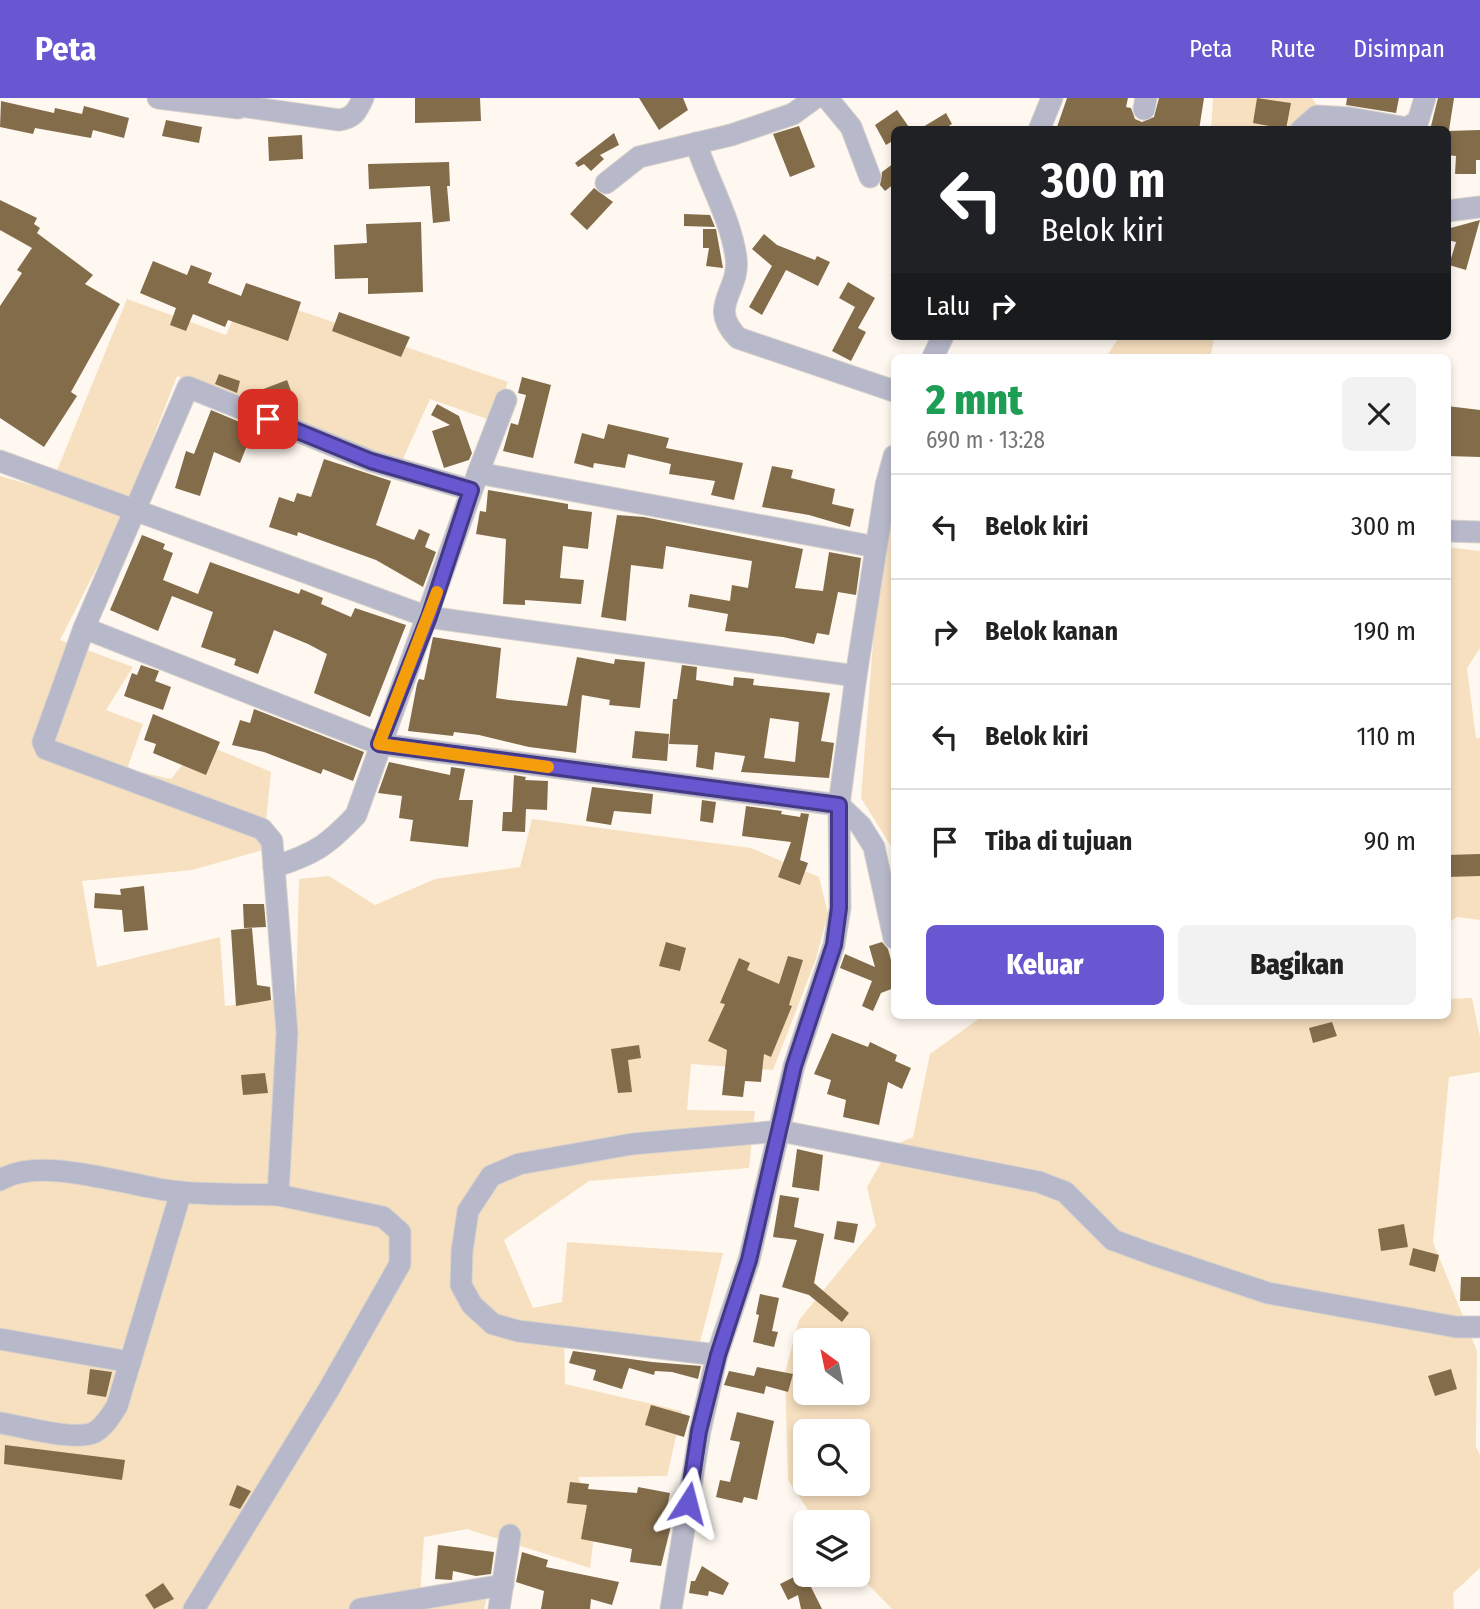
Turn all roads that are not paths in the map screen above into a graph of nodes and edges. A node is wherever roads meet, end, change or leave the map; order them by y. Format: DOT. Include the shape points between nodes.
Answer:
graph roads {
  1 [pos="159,98"];
  2 [pos="363,98"];
  3 [pos="815,98"];
  4 [pos="827,98"];
  5 [pos="1052,98"];
  6 [pos="1425,98"];
  7 [pos="243,102"];
  8 [pos="1041,126"];
  9 [pos="1306,126"];
  10 [pos="1396,126"];
  11 [pos="1410,126"];
  12 [pos="696,143"];
  13 [pos="870,177"];
  14 [pos="606,183"];
  15 [pos="1480,207"];
  16 [pos="1451,211"];
  17 [pos="891,390"];
  18 [pos="506,400"];
  19 [pos="0,461"];
  20 [pos="891,467"];
  21 [pos="475,482"];
  22 [pos="133,511"];
  23 [pos="1451,531"];
  24 [pos="1480,532"];
  25 [pos="876,547"];
  26 [pos="429,617"];
  27 [pos="84,628"];
  28 [pos="856,676"];
  29 [pos="379,744"];
  30 [pos="839,805"];
  31 [pos="274,867"];
  32 [pos="891,924"];
  33 [pos="781,1130"];
  34 [pos="0,1180"];
  35 [pos="181,1192"];
  36 [pos="278,1195"];
  37 [pos="1480,1327"];
  38 [pos="0,1339"];
  39 [pos="718,1355"];
  40 [pos="130,1362"];
  41 [pos="0,1423"];
  42 [pos="510,1535"];
  43 [pos="503,1585"];
  44 [pos="194,1609"];
  45 [pos="360,1609"];
  46 [pos="499,1609"];
  47 [pos="671,1609"];
  1 -- 7 [label="street"];
  2 -- 7 [label="street" via="356,113 339,120"];
  3 -- 12 [label="street" via="793,114"];
  4 -- 13 [label="street" via="851,128"];
  5 -- 8 [label="street"];
  6 -- 11 [label="street" via="1418,121"];
  9 -- 10 [label="street" via="1317,116"];
  12 -- 14 [label="street" via="639,157"];
  12 -- 17 [label="street" via="726,219 736,259 724,305 727,326 738,338"];
  15 -- 16 [label="street"];
  18 -- 21 [label="street"];
  19 -- 22 [label="street"];
  20 -- 25 [label="street"];
  21 -- 22 [label="street" via="371,461 191,387 184,391"];
  21 -- 25 [label="street"];
  21 -- 26 [label="street"];
  22 -- 26 [label="street"];
  22 -- 27 [label="street"];
  23 -- 24 [label="street"];
  25 -- 28 [label="street"];
  26 -- 28 [label="street"];
  26 -- 29 [label="street"];
  27 -- 29 [label="street"];
  27 -- 31 [label="street" via="43,742 46,749 262,829 272,841"];
  28 -- 30 [label="street"];
  29 -- 30 [label="street"];
  29 -- 31 [label="street" via="355,815 312,855"];
  30 -- 32 [label="street" via="874,847"];
  30 -- 33 [label="street" via="839,908 834,945 794,1066"];
  31 -- 36 [label="street" via="287,1033"];
  33 -- 37 [label="street" via="1039,1182 1065,1192 1113,1240 1268,1293"];
  33 -- 39 [label="street" via="749,1260"];
  33 -- 39 [label="street" via="632,1144 519,1164 491,1176 467,1211 461,1285 472,1306 493,1324 518,1331"];
  34 -- 35 [label="street" via="9,1174 62,1170"];
  35 -- 36 [label="street"];
  35 -- 40 [label="street"];
  36 -- 44 [label="street" via="383,1217 400,1232 400,1264"];
  38 -- 40 [label="street"];
  39 -- 47 [label="street" via="699,1431"];
  40 -- 41 [label="street" via="117,1406 95,1432 79,1436"];
  42 -- 43 [label="street"];
  43 -- 45 [label="street"];
  43 -- 46 [label="street"];
}
